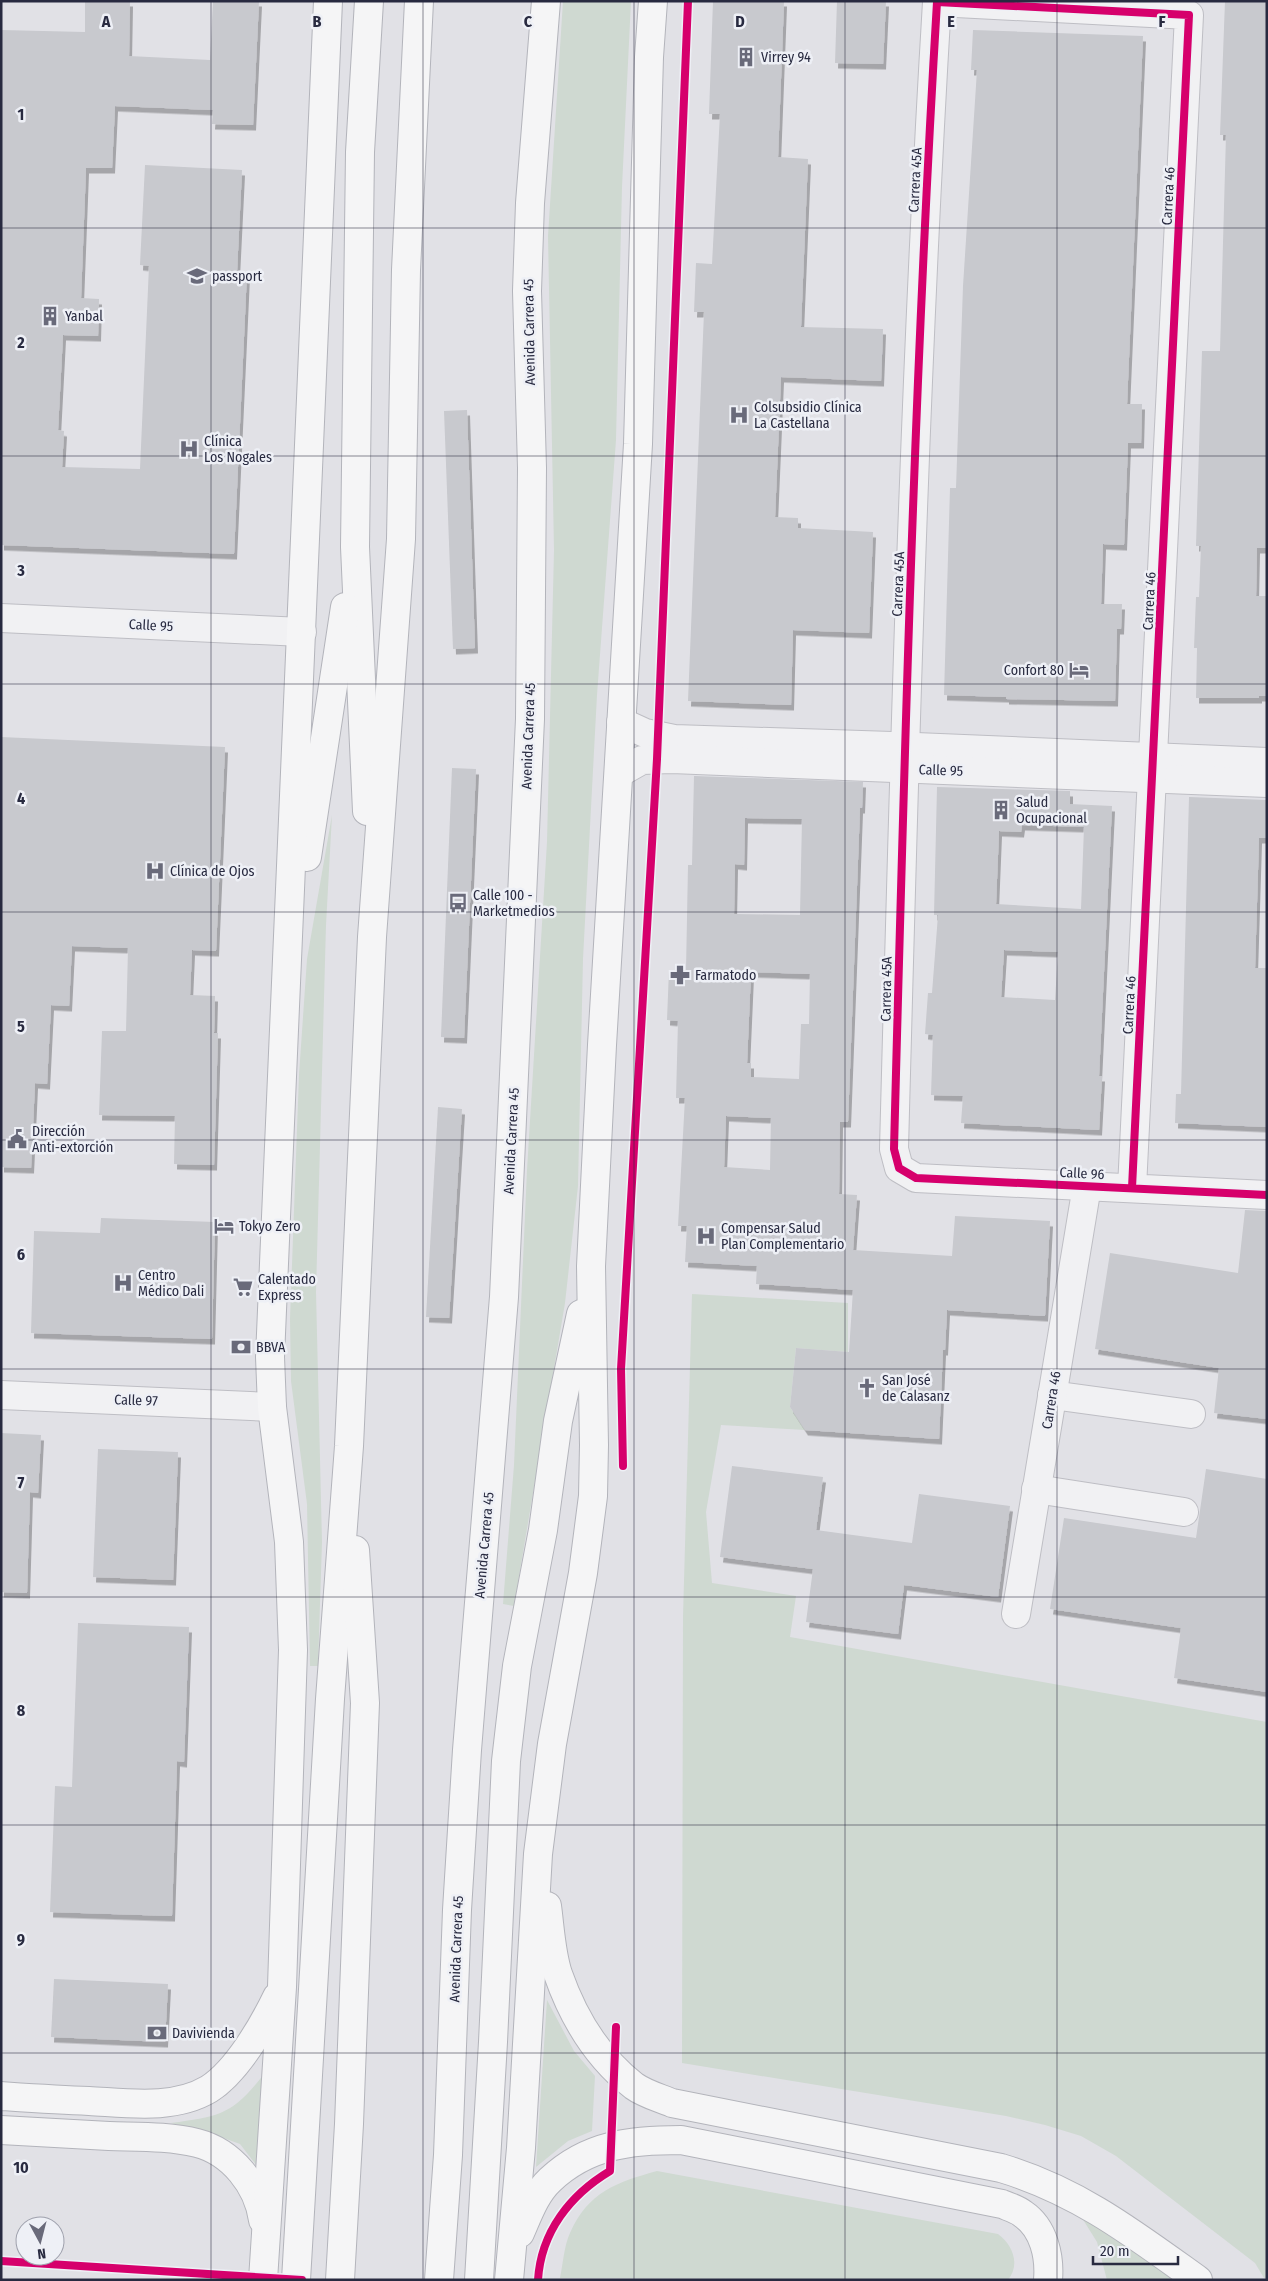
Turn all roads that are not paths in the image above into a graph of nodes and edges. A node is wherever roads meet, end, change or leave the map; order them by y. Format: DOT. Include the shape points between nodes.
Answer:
graph roads {
  1 [pos="328,1"];
  2 [pos="369,1"];
  3 [pos="419,1"];
  4 [pos="546,1"];
  5 [pos="653,1"];
  6 [pos="937,2"];
  7 [pos="355,547"];
  8 [pos="1,618"];
  9 [pos="302,632"];
  10 [pos="621,722"];
  11 [pos="905,758"];
  12 [pos="1267,762"];
  13 [pos="1153,767"];
  14 [pos="619,773"];
  15 [pos="1267,783"];
  16 [pos="372,937"];
  17 [pos="286,994"];
  18 [pos="899,1168"];
  19 [pos="1087,1186"];
  20 [pos="1132,1188"];
  21 [pos="1267,1195"];
  22 [pos="591,1266"];
  23 [pos="1,1395"];
  24 [pos="1052,1395"];
  25 [pos="272,1407"];
  26 [pos="1191,1414"];
  27 [pos="349,1446"];
  28 [pos="1036,1489"];
  29 [pos="1184,1512"];
  30 [pos="1016,1614"];
  31 [pos="538,1854"];
  32 [pos="282,1987"];
  33 [pos="1,2096"];
  34 [pos="1,2130"];
  35 [pos="266,2247"];
  36 [pos="512,2250"];
  37 [pos="263,2280"];
  38 [pos="296,2280"];
  39 [pos="340,2280"];
  40 [pos="439,2280"];
  41 [pos="479,2280"];
  42 [pos="510,2280"];
  43 [pos="1048,2280"];
  44 [pos="1198,2280"];
  1 -- 9 [label="highway"];
  2 -- 7 [label="highway" via="360,152"];
  3 -- 16 [label="highway" via="406,270 401,539"];
  4 -- 40 [label="highway, Avenida Carrera 45" via="527,271 532,468 530,718 504,1287 463,1816 448,2155"];
  5 -- 10 [label="highway" via="638,444"];
  6 -- 11 [label="street, Carrera 45A"];
  6 -- 13 [label="street, Carrera 46" via="1189,15"];
  7 -- 16 [label="highway"];
  7 -- 17 [label="highway"];
  8 -- 9 [label="street, Calle 95"];
  9 -- 17 [label="highway"];
  10 -- 11 [label="street, Calle 95" via="645,734 674,739"];
  10 -- 14 [label="highway"];
  11 -- 13 [label="street, Calle 95"];
  11 -- 14 [label="street, Calle 95" via="657,759 637,762"];
  11 -- 18 [label="street, Carrera 45A" via="894,1150"];
  12 -- 13 [label="street, Calle 95"];
  13 -- 15 [label="street, Calle 95"];
  13 -- 20 [label="street, Carrera 46"];
  14 -- 22 [label="highway"];
  16 -- 27 [label="highway"];
  17 -- 25 [label="highway" via="270,1357"];
  18 -- 19 [label="street, Calle 96" via="916,1178"];
  19 -- 20 [label="street, Calle 96"];
  19 -- 24 [label="street, Carrera 46"];
  20 -- 21 [label="street, Calle 96"];
  22 -- 31 [label="highway" via="592,1496 583,1573 552,1744"];
  22 -- 41 [label="highway" via="558,1421 543,1530 517,1666 506,1762"];
  23 -- 25 [label="street, Calle 97"];
  24 -- 26 [label="street"];
  24 -- 28 [label="street, Carrera 46"];
  25 -- 32 [label="highway" via="289,1542 293,1650"];
  27 -- 38 [label="highway" via="330,1699"];
  27 -- 39 [label="highway" via="365,1703"];
  28 -- 29 [label="street"];
  28 -- 30 [label="street, Carrera 46"];
  31 -- 36 [label="highway"];
  31 -- 44 [label="highway" via="558,1973 591,2041 636,2087 672,2104 1002,2168 1035,2178 1075,2197 1127,2229"];
  32 -- 33 [label="highway" via="261,2030 242,2054 210,2088 184,2099 139,2104"];
  32 -- 35 [label="highway"];
  34 -- 35 [label="highway" via="198,2143 234,2164 244,2175 261,2212"];
  35 -- 37 [label="highway"];
  36 -- 42 [label="highway"];
  36 -- 43 [label="highway" via="533,2204 550,2180 584,2156 611,2145 643,2140 681,2140 1002,2204 1024,2214 1042,2236 1049,2262"];
}
